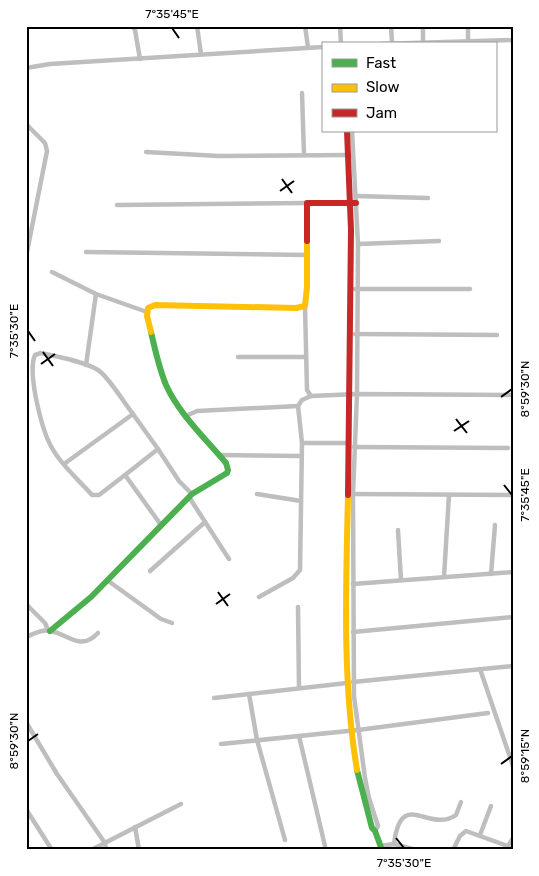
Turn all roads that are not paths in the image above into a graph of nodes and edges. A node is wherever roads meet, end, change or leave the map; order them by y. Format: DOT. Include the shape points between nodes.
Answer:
graph roads {
  1 [pos="132,26"];
  2 [pos="197,26"];
  3 [pos="305,26"];
  4 [pos="340,26"];
  5 [pos="390,26"];
  6 [pos="423,26"];
  7 [pos="468,26"];
  8 [pos="513,40"];
  9 [pos="468,41"];
  10 [pos="341,42"];
  11 [pos="392,42"];
  12 [pos="423,42"];
  13 [pos="308,47"];
  14 [pos="322,47"];
  15 [pos="201,54"];
  16 [pos="140,59"];
  17 [pos="26,68"];
  18 [pos="302,93"];
  19 [pos="26,124"];
  20 [pos="347,132"];
  21 [pos="352,132"];
  22 [pos="146,152"];
  23 [pos="304,155"];
  24 [pos="349,155"];
  25 [pos="428,198"];
  26 [pos="354,201"];
  27 [pos="307,203"];
  28 [pos="117,205"];
  29 [pos="439,241"];
  30 [pos="358,244"];
  31 [pos="86,252"];
  32 [pos="307,255"];
  33 [pos="26,257"];
  34 [pos="52,272"];
  35 [pos="354,289"];
  36 [pos="470,289"];
  37 [pos="96,294"];
  38 [pos="305,306"];
  39 [pos="146,312"];
  40 [pos="354,334"];
  41 [pos="498,335"];
  42 [pos="238,357"];
  43 [pos="306,357"];
  44 [pos="86,365"];
  45 [pos="354,395"];
  46 [pos="510,395"];
  47 [pos="311,396"];
  48 [pos="298,406"];
  49 [pos="133,414"];
  50 [pos="186,416"];
  51 [pos="302,443"];
  52 [pos="352,445"];
  53 [pos="508,448"];
  54 [pos="158,449"];
  55 [pos="218,455"];
  56 [pos="302,456"];
  57 [pos="64,464"];
  58 [pos="125,475"];
  59 [pos="257,494"];
  60 [pos="352,494"];
  61 [pos="449,495"];
  62 [pos="190,496"];
  63 [pos="513,496"];
  64 [pos="301,501"];
  65 [pos="205,522"];
  66 [pos="162,525"];
  67 [pos="495,525"];
  68 [pos="398,530"];
  69 [pos="229,559"];
  70 [pos="150,571"];
  71 [pos="513,572"];
  72 [pos="350,574"];
  73 [pos="491,574"];
  74 [pos="444,577"];
  75 [pos="107,580"];
  76 [pos="401,580"];
  77 [pos="353,584"];
  78 [pos="259,597"];
  79 [pos="26,604"];
  80 [pos="298,607"];
  81 [pos="513,617"];
  82 [pos="172,623"];
  83 [pos="49,631"];
  84 [pos="353,632"];
  85 [pos="98,633"];
  86 [pos="26,638"];
  87 [pos="350,657"];
  88 [pos="513,666"];
  89 [pos="480,669"];
  90 [pos="350,682"];
  91 [pos="299,688"];
  92 [pos="249,694"];
  93 [pos="214,698"];
  94 [pos="488,713"];
  95 [pos="26,722"];
  96 [pos="355,730"];
  97 [pos="300,736"];
  98 [pos="256,740"];
  99 [pos="221,744"];
  100 [pos="513,766"];
  101 [pos="461,802"];
  102 [pos="181,804"];
  103 [pos="491,806"];
  104 [pos="26,809"];
  105 [pos="135,827"];
  106 [pos="480,836"];
  107 [pos="513,838"];
  108 [pos="285,840"];
  109 [pos="105,843"];
  110 [pos="394,844"];
  111 [pos="325,846"];
  112 [pos="510,847"];
  113 [pos="381,848"];
  114 [pos="52,850"];
  115 [pos="91,850"];
  116 [pos="106,850"];
  117 [pos="140,850"];
  118 [pos="416,850"];
  119 [pos="453,850"];
  1 -- 16 [label="street"];
  2 -- 15 [label="street"];
  3 -- 13 [label="street"];
  4 -- 10 [label="street"];
  5 -- 11 [label="street"];
  6 -- 12 [label="street"];
  7 -- 9 [label="street"];
  8 -- 9 [label="street"];
  9 -- 12 [label="street"];
  13 -- 14 [label="street"];
  13 -- 15 [label="street"];
  15 -- 16 [label="street"];
  16 -- 17 [label="street"];
  18 -- 23 [label="street"];
  19 -- 33 [label="street" via="45,143 47,151"];
  20 -- 24 [label="street"];
  21 -- 26 [label="street"];
  22 -- 23 [label="street" via="219,156"];
  23 -- 24 [label="street"];
  24 -- 26 [label="street"];
  25 -- 26 [label="street"];
  26 -- 27 [label="street"];
  26 -- 30 [label="street"];
  26 -- 35 [label="street"];
  27 -- 28 [label="street"];
  27 -- 32 [label="street"];
  29 -- 30 [label="street"];
  30 -- 35 [label="street"];
  31 -- 32 [label="street"];
  32 -- 38 [label="street"];
  34 -- 37 [label="street"];
  35 -- 36 [label="street"];
  35 -- 40 [label="street"];
  37 -- 39 [label="street"];
  37 -- 44 [label="street"];
  38 -- 39 [label="street" via="155,306"];
  38 -- 43 [label="street"];
  39 -- 50 [label="street" via="163,377"];
  40 -- 41 [label="street"];
  40 -- 45 [label="street"];
  42 -- 43 [label="street"];
  43 -- 47 [label="street" via="307,390"];
  44 -- 49 [label="street" via="103,375"];
  44 -- 57 [label="street" via="41,353 33,359 34,392 52,450"];
  45 -- 46 [label="street"];
  45 -- 47 [label="street"];
  45 -- 52 [label="street"];
  47 -- 48 [label="street"];
  48 -- 50 [label="street" via="197,411"];
  48 -- 51 [label="street"];
  49 -- 54 [label="street"];
  49 -- 57 [label="street"];
  50 -- 55 [label="street"];
  51 -- 52 [label="street"];
  51 -- 56 [label="street"];
  52 -- 53 [label="street"];
  52 -- 60 [label="street"];
  52 -- 72 [label="street" via="347,499"];
  54 -- 58 [label="street"];
  54 -- 62 [label="street"];
  55 -- 56 [label="street"];
  55 -- 62 [label="street" via="228,467 227,473"];
  56 -- 64 [label="street"];
  57 -- 58 [label="street" via="95,496"];
  58 -- 66 [label="street"];
  59 -- 64 [label="street"];
  60 -- 61 [label="street"];
  60 -- 72 [label="street"];
  61 -- 63 [label="street"];
  61 -- 74 [label="street"];
  62 -- 65 [label="street"];
  62 -- 66 [label="street"];
  64 -- 78 [label="street" via="300,570 293,578"];
  65 -- 69 [label="street"];
  65 -- 70 [label="street"];
  66 -- 75 [label="street"];
  67 -- 73 [label="street"];
  68 -- 76 [label="street"];
  71 -- 73 [label="street"];
  72 -- 77 [label="street"];
  72 -- 87 [label="street"];
  73 -- 74 [label="street"];
  74 -- 76 [label="street"];
  75 -- 82 [label="street" via="160,619"];
  75 -- 83 [label="street"];
  76 -- 77 [label="street"];
  77 -- 84 [label="street"];
  79 -- 83 [label="street"];
  80 -- 91 [label="street"];
  81 -- 84 [label="street"];
  83 -- 85 [label="street" via="83,642"];
  83 -- 86 [label="street"];
  84 -- 87 [label="street"];
  87 -- 90 [label="street"];
  88 -- 89 [label="street"];
  89 -- 90 [label="street"];
  89 -- 100 [label="street"];
  90 -- 91 [label="street"];
  90 -- 96 [label="street"];
  91 -- 92 [label="street"];
  92 -- 93 [label="street"];
  92 -- 98 [label="street"];
  94 -- 96 [label="street"];
  95 -- 109 [label="street"];
  96 -- 97 [label="street"];
  96 -- 113 [label="street" via="367,814"];
  97 -- 98 [label="street"];
  97 -- 111 [label="street"];
  98 -- 99 [label="street"];
  98 -- 108 [label="street"];
  101 -- 110 [label="street" via="456,815 444,821 408,814 399,824"];
  102 -- 105 [label="street"];
  103 -- 106 [label="street"];
  104 -- 114 [label="street"];
  105 -- 109 [label="street"];
  105 -- 117 [label="street"];
  106 -- 112 [label="street"];
  106 -- 119 [label="street" via="463,832"];
  107 -- 112 [label="street"];
  109 -- 115 [label="street"];
  109 -- 116 [label="street"];
  110 -- 113 [label="street"];
  110 -- 118 [label="street"];
}
